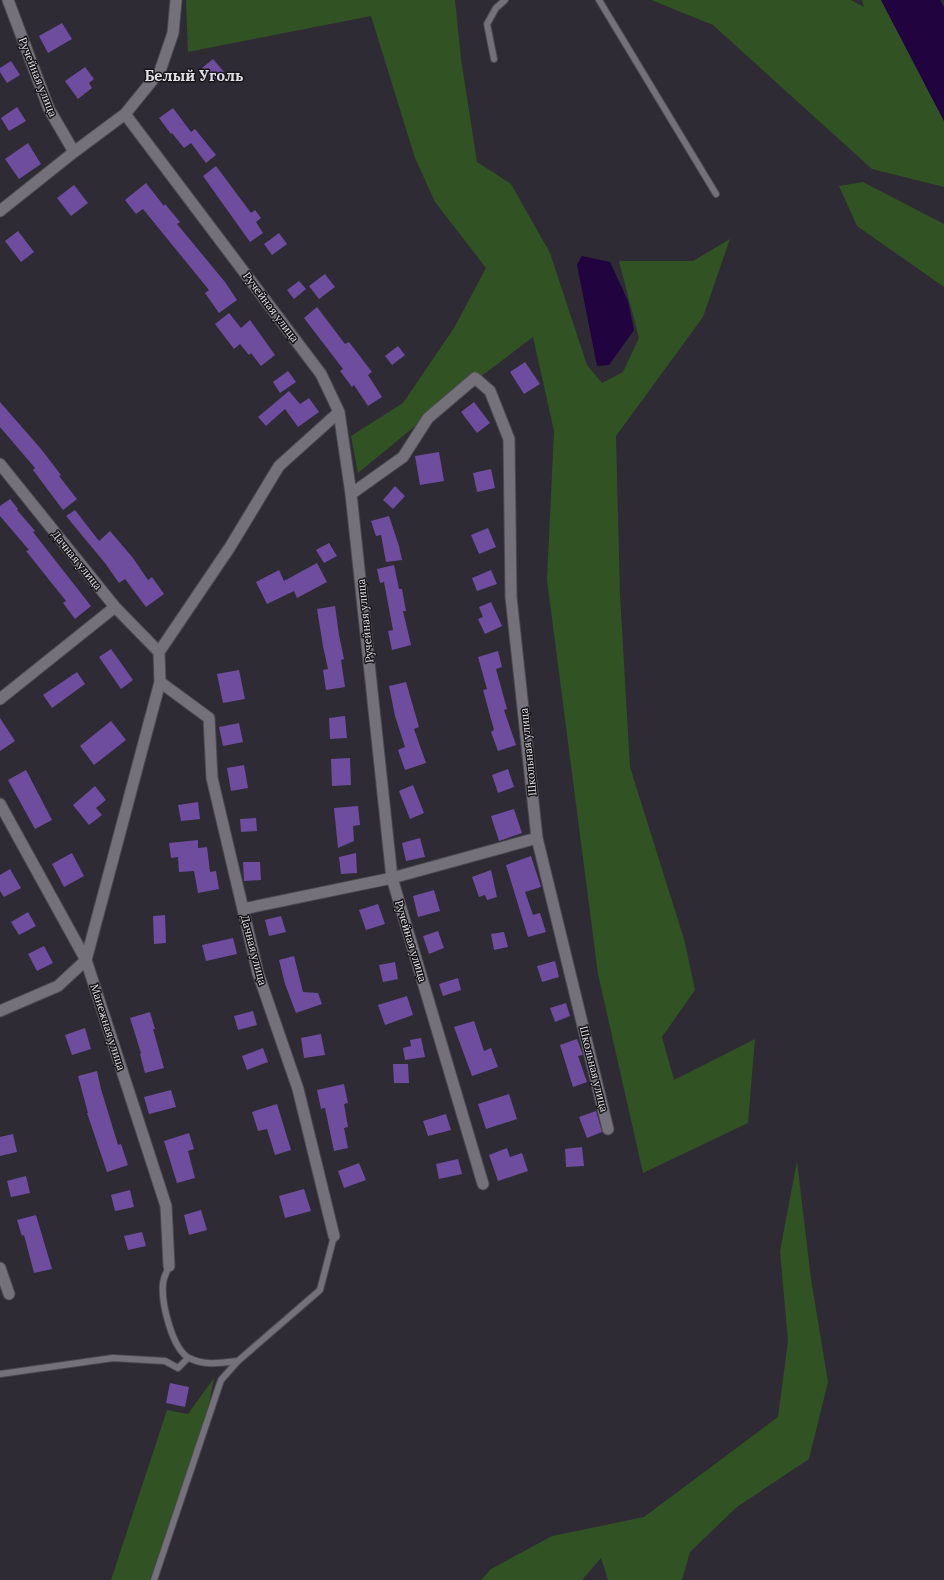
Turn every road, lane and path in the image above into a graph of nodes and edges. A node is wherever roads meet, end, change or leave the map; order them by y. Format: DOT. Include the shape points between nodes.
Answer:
graph roads {
  1 [pos="8,0"];
  2 [pos="176,0"];
  3 [pos="505,0"];
  4 [pos="600,0"];
  5 [pos="494,59"];
  6 [pos="125,114"];
  7 [pos="74,152"];
  8 [pos="716,194"];
  9 [pos="0,211"];
  10 [pos="339,412"];
  11 [pos="0,464"];
  12 [pos="351,494"];
  13 [pos="115,607"];
  14 [pos="159,652"];
  15 [pos="160,682"];
  16 [pos="0,699"];
  17 [pos="0,804"];
  18 [pos="537,838"];
  19 [pos="392,878"];
  20 [pos="243,909"];
  21 [pos="86,960"];
  22 [pos="0,1011"];
  23 [pos="608,1129"];
  24 [pos="483,1184"];
  25 [pos="334,1236"];
  26 [pos="169,1266"];
  27 [pos="0,1268"];
  28 [pos="9,1294"];
  29 [pos="188,1358"];
  30 [pos="238,1361"];
  31 [pos="0,1374"];
  32 [pos="154,1580"];
  1 -- 7 [label="street, Ручейная улица" via="49,109"];
  2 -- 6 [label="street" via="173,33 160,71"];
  3 -- 5 [label="lane" via="496,8 487,24"];
  4 -- 8 [label="lane"];
  6 -- 7 [label="street"];
  6 -- 10 [label="street, Ручейная улица" via="321,374"];
  7 -- 9 [label="street"];
  10 -- 12 [label="street, Ручейная улица"];
  10 -- 14 [label="street" via="278,466 230,547"];
  11 -- 13 [label="street, Дачная улица"];
  12 -- 18 [label="street, Школьная улица" via="403,457 428,418 476,378 490,391 509,439 511,597"];
  12 -- 19 [label="street, Ручейная улица"];
  13 -- 14 [label="street, Дачная улица"];
  13 -- 16 [label="street"];
  14 -- 15 [label="street"];
  15 -- 20 [label="street, Дачная улица" via="209,718 212,778"];
  15 -- 21 [label="street"];
  17 -- 21 [label="street, Манежная улица"];
  18 -- 19 [label="street"];
  18 -- 23 [label="street, Школьная улица"];
  19 -- 20 [label="street"];
  19 -- 24 [label="street, Ручейная улица"];
  20 -- 25 [label="street, Дачная улица" via="258,973 298,1089"];
  21 -- 22 [label="street" via="58,986"];
  21 -- 26 [label="street, Манежная улица" via="166,1206"];
  25 -- 30 [label="lane" via="320,1290"];
  26 -- 29 [label="lane" via="163,1283 164,1306 169,1328 181,1351"];
  27 -- 28 [label="street"];
  29 -- 30 [label="lane" via="210,1364"];
  29 -- 31 [label="lane" via="178,1368 165,1361 113,1358"];
  30 -- 32 [label="lane" via="221,1380"];
}
